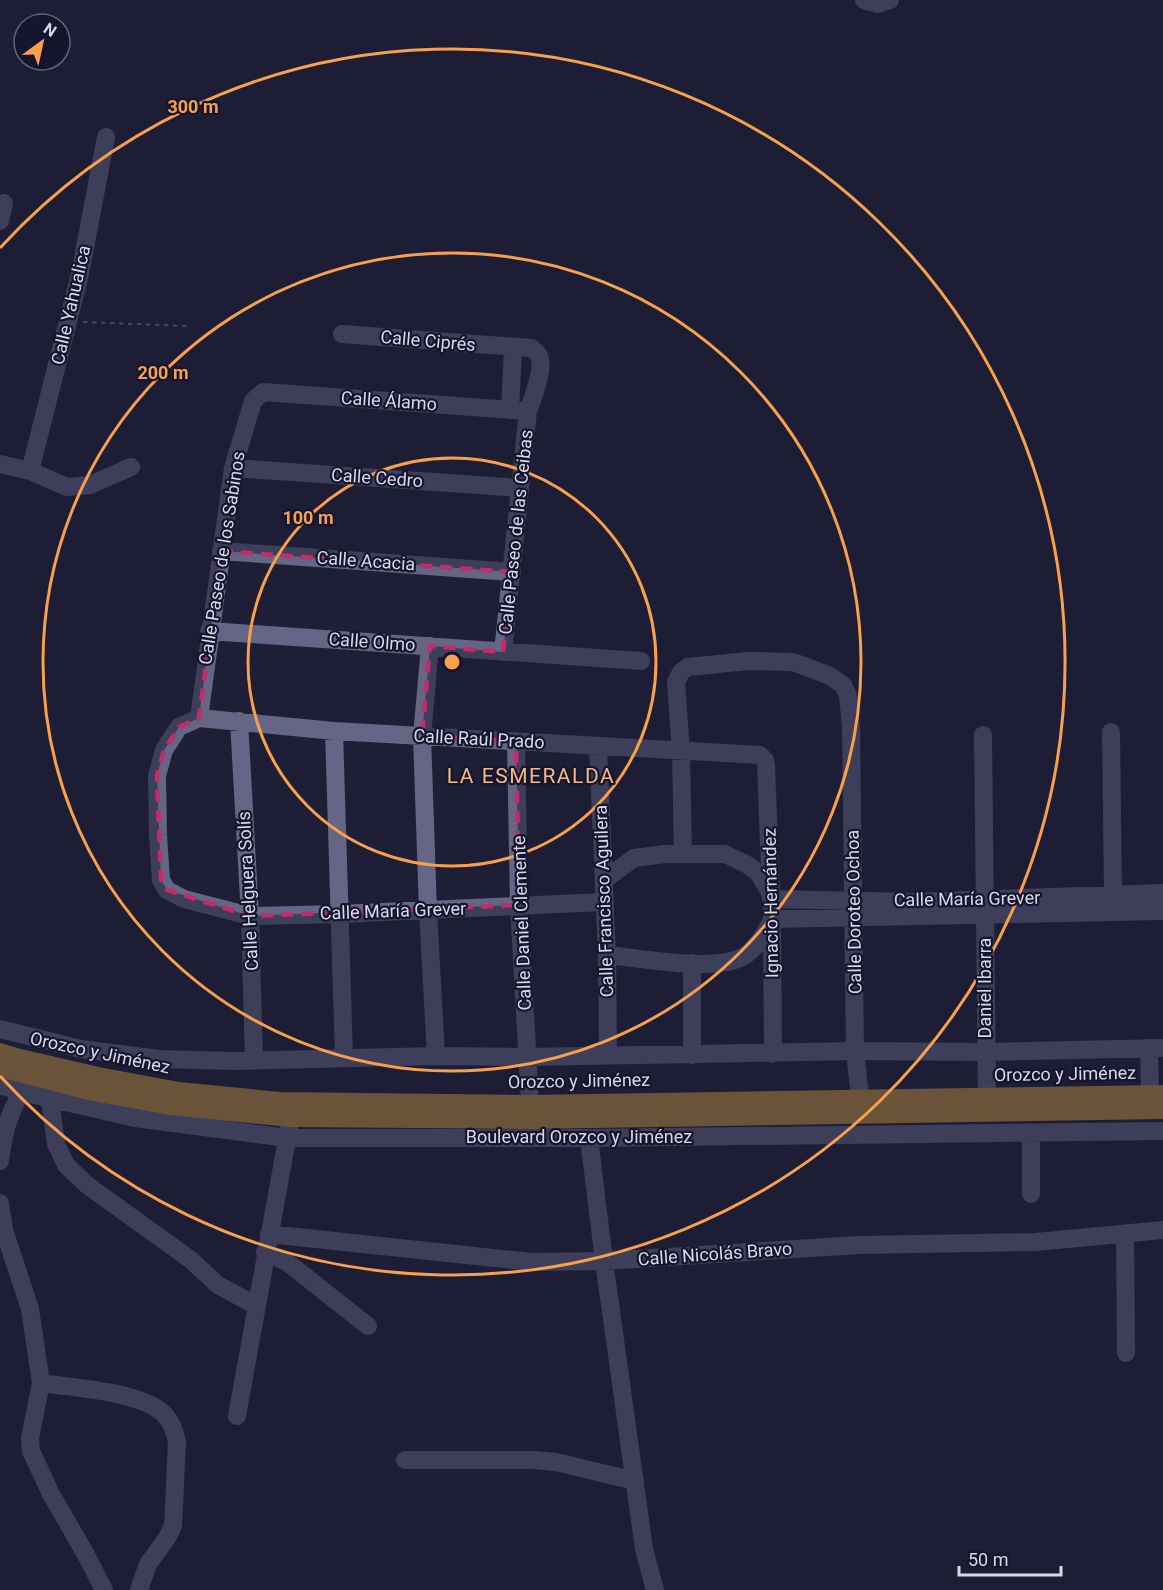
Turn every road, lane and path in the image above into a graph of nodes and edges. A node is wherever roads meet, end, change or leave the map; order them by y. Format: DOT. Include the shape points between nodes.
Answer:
graph roads {
  1 [pos="864,0"];
  2 [pos="889,1"];
  3 [pos="106,137"];
  4 [pos="68,322"];
  5 [pos="187,326"];
  6 [pos="342,334"];
  7 [pos="522,348"];
  8 [pos="253,401"];
  9 [pos="519,410"];
  10 [pos="0,464"];
  11 [pos="131,467"];
  12 [pos="233,468"];
  13 [pos="30,471"];
  14 [pos="520,488"];
  15 [pos="221,551"];
  16 [pos="512,572"];
  17 [pos="209,631"];
  18 [pos="430,646"];
  19 [pos="503,652"];
  20 [pos="641,660"];
  21 [pos="199,718"];
  22 [pos="239,721"];
  23 [pos="333,731"];
  24 [pos="1111,732"];
  25 [pos="983,735"];
  26 [pos="422,736"];
  27 [pos="516,741"];
  28 [pos="598,746"];
  29 [pos="681,752"];
  30 [pos="760,756"];
  31 [pos="683,854"];
  32 [pos="604,880"];
  33 [pos="1113,893"];
  34 [pos="1163,893"];
  35 [pos="772,897"];
  36 [pos="604,902"];
  37 [pos="519,905"];
  38 [pos="984,908"];
  39 [pos="854,909"];
  40 [pos="428,911"];
  41 [pos="1163,911"];
  42 [pos="340,914"];
  43 [pos="250,916"];
  44 [pos="772,920"];
  45 [pos="607,955"];
  46 [pos="692,963"];
  47 [pos="0,1029"];
  48 [pos="0,1041"];
  49 [pos="1156,1048"];
  50 [pos="855,1051"];
  51 [pos="986,1052"];
  52 [pos="773,1054"];
  53 [pos="8,1055"];
  54 [pos="692,1055"];
  55 [pos="436,1056"];
  56 [pos="608,1056"];
  57 [pos="527,1057"];
  58 [pos="344,1058"];
  59 [pos="254,1061"];
  60 [pos="0,1068"];
  61 [pos="0,1085"];
  62 [pos="22,1092"];
  63 [pos="1156,1094"];
  64 [pos="987,1096"];
  65 [pos="860,1097"];
  66 [pos="50,1099"];
  67 [pos="530,1104"];
  68 [pos="1163,1110"];
  69 [pos="290,1118"];
  70 [pos="1163,1131"];
  71 [pos="1031,1133"];
  72 [pos="287,1138"];
  73 [pos="589,1138"];
  74 [pos="0,1161"];
  75 [pos="1031,1194"];
  76 [pos="0,1203"];
  77 [pos="1163,1230"];
  78 [pos="268,1234"];
  79 [pos="1125,1234"];
  80 [pos="265,1252"];
  81 [pos="604,1261"];
  82 [pos="255,1305"];
  83 [pos="368,1326"];
  84 [pos="1126,1353"];
  85 [pos="41,1383"];
  86 [pos="237,1416"];
  87 [pos="405,1460"];
  88 [pos="635,1482"];
  89 [pos="104,1590"];
  90 [pos="138,1590"];
  91 [pos="655,1590"];
  1 -- 2 [label="street" via="878,4"];
  3 -- 4 [label="street, Calle Yahualica"];
  4 -- 5 [label="path"];
  4 -- 13 [label="street, Calle Yahualica"];
  6 -- 7 [label="street, Calle Ciprés"];
  7 -- 9 [label="street"];
  7 -- 9 [label="street" via="537,351 541,359 536,388"];
  8 -- 9 [label="street, Calle Álamo" via="263,392"];
  8 -- 12 [label="street, Calle Paseo de los Sabinos"];
  9 -- 14 [label="street, Calle Paseo de las Ceibas"];
  10 -- 13 [label="street"];
  11 -- 13 [label="street" via="90,485 67,487"];
  12 -- 14 [label="street, Calle Cedro"];
  12 -- 15 [label="street, Calle Paseo de los Sabinos"];
  14 -- 16 [label="street, Calle Paseo de las Ceibas"];
  15 -- 16 [label="street, Calle Acacia"];
  15 -- 17 [label="street, Calle Paseo de los Sabinos"];
  16 -- 19 [label="street, Calle Paseo de las Ceibas"];
  17 -- 18 [label="street, Calle Olmo"];
  17 -- 21 [label="street, Calle Paseo de los Sabinos"];
  18 -- 19 [label="street, Calle Olmo"];
  18 -- 26 [label="street"];
  19 -- 20 [label="street, Calle Olmo"];
  21 -- 22 [label="street, Calle Raúl Prado"];
  21 -- 43 [label="street, Calle María Grever" via="179,727 164,750 157,777 161,880 167,890 184,899"];
  22 -- 23 [label="street, Calle Raúl Prado"];
  22 -- 43 [label="street, Calle Helguera Solís"];
  23 -- 26 [label="street, Calle Raúl Prado"];
  23 -- 42 [label="street"];
  24 -- 33 [label="street"];
  25 -- 38 [label="street, Daniel Ibarra"];
  26 -- 27 [label="street, Calle Raúl Prado"];
  26 -- 40 [label="street"];
  27 -- 28 [label="street, Calle Raúl Prado"];
  27 -- 37 [label="street, Calle Daniel Clemente"];
  28 -- 29 [label="street, Calle Raúl Prado"];
  28 -- 32 [label="street, Calle Francisco Aguilera"];
  29 -- 30 [label="street, Calle Raúl Prado"];
  29 -- 31 [label="street"];
  29 -- 39 [label="street, Calle Doroteo Ochoa" via="676,682 688,667 748,661 794,662 843,685 851,727"];
  30 -- 35 [label="street, Ignacio Hernández" via="766,766"];
  31 -- 32 [label="street" via="634,858"];
  31 -- 35 [label="street" via="724,855 748,865 759,874"];
  32 -- 36 [label="street, Calle Francisco Aguilera"];
  33 -- 34 [label="street, Calle María Grever"];
  33 -- 38 [label="street, Calle María Grever"];
  35 -- 39 [label="street, Calle María Grever"];
  35 -- 44 [label="street, Ignacio Hernández"];
  36 -- 37 [label="street, Calle María Grever"];
  36 -- 45 [label="street, Calle Francisco Aguilera"];
  37 -- 40 [label="street, Calle María Grever"];
  37 -- 57 [label="street, Calle Daniel Clemente"];
  38 -- 39 [label="street, Calle María Grever"];
  38 -- 41 [label="street, Calle María Grever"];
  38 -- 51 [label="street, Daniel Ibarra"];
  39 -- 44 [label="street, Calle María Grever"];
  39 -- 50 [label="street, Calle Doroteo Ochoa"];
  40 -- 42 [label="street, Calle María Grever"];
  40 -- 55 [label="street"];
  42 -- 43 [label="street, Calle María Grever"];
  42 -- 58 [label="street"];
  43 -- 59 [label="street, Calle Helguera Solís"];
  44 -- 46 [label="street" via="764,936 744,956 721,964"];
  44 -- 52 [label="street, Ignacio Hernández"];
  45 -- 46 [label="street"];
  45 -- 56 [label="street, Calle Francisco Aguilera"];
  46 -- 54 [label="street"];
  47 -- 59 [label="street" via="81,1049 159,1059"];
  48 -- 53 [label="highway"];
  49 -- 51 [label="street"];
  49 -- 63 [label="street"];
  50 -- 51 [label="street"];
  50 -- 52 [label="street"];
  50 -- 65 [label="street, Calle Doroteo Ochoa"];
  51 -- 64 [label="street, Daniel Ibarra"];
  52 -- 54 [label="street"];
  53 -- 67 [label="highway, Orozco y Jiménez" via="179,1091 280,1101"];
  54 -- 56 [label="street"];
  55 -- 57 [label="street"];
  55 -- 58 [label="street"];
  56 -- 57 [label="street"];
  57 -- 67 [label="street, Calle Daniel Clemente"];
  58 -- 59 [label="street"];
  60 -- 69 [label="highway, Orozco y Jiménez" via="159,1104"];
  61 -- 62 [label="street, Boulevard Orozco y Jiménez"];
  62 -- 66 [label="street, Boulevard Orozco y Jiménez"];
  62 -- 74 [label="street" via="8,1120"];
  63 -- 64 [label="highway, Orozco y Jiménez"];
  64 -- 65 [label="highway, Orozco y Jiménez"];
  65 -- 67 [label="highway, Orozco y Jiménez"];
  66 -- 72 [label="street, Boulevard Orozco y Jiménez" via="135,1118"];
  66 -- 82 [label="street" via="56,1144 66,1165 218,1285"];
  68 -- 69 [label="highway, Orozco y Jiménez" via="532,1120"];
  69 -- 72 [label="street"];
  70 -- 71 [label="street, Boulevard Orozco y Jiménez"];
  71 -- 73 [label="street, Boulevard Orozco y Jiménez"];
  71 -- 75 [label="street"];
  72 -- 73 [label="street, Boulevard Orozco y Jiménez"];
  72 -- 78 [label="street"];
  73 -- 81 [label="street"];
  76 -- 85 [label="street" via="4,1230 30,1309"];
  77 -- 79 [label="street, Calle Nicolás Bravo"];
  78 -- 80 [label="street"];
  78 -- 81 [label="street, Calle Nicolás Bravo" via="531,1262"];
  79 -- 81 [label="street, Calle Nicolás Bravo" via="1036,1242 859,1245"];
  79 -- 84 [label="street"];
  80 -- 82 [label="street"];
  80 -- 83 [label="street" via="287,1262"];
  81 -- 88 [label="street"];
  82 -- 86 [label="street"];
  85 -- 89 [label="street" via="31,1450"];
  85 -- 90 [label="street" via="144,1402 164,1413 174,1431 177,1442 173,1526 148,1564"];
  87 -- 88 [label="street" via="556,1462"];
  88 -- 91 [label="street" via="644,1549"];
}
